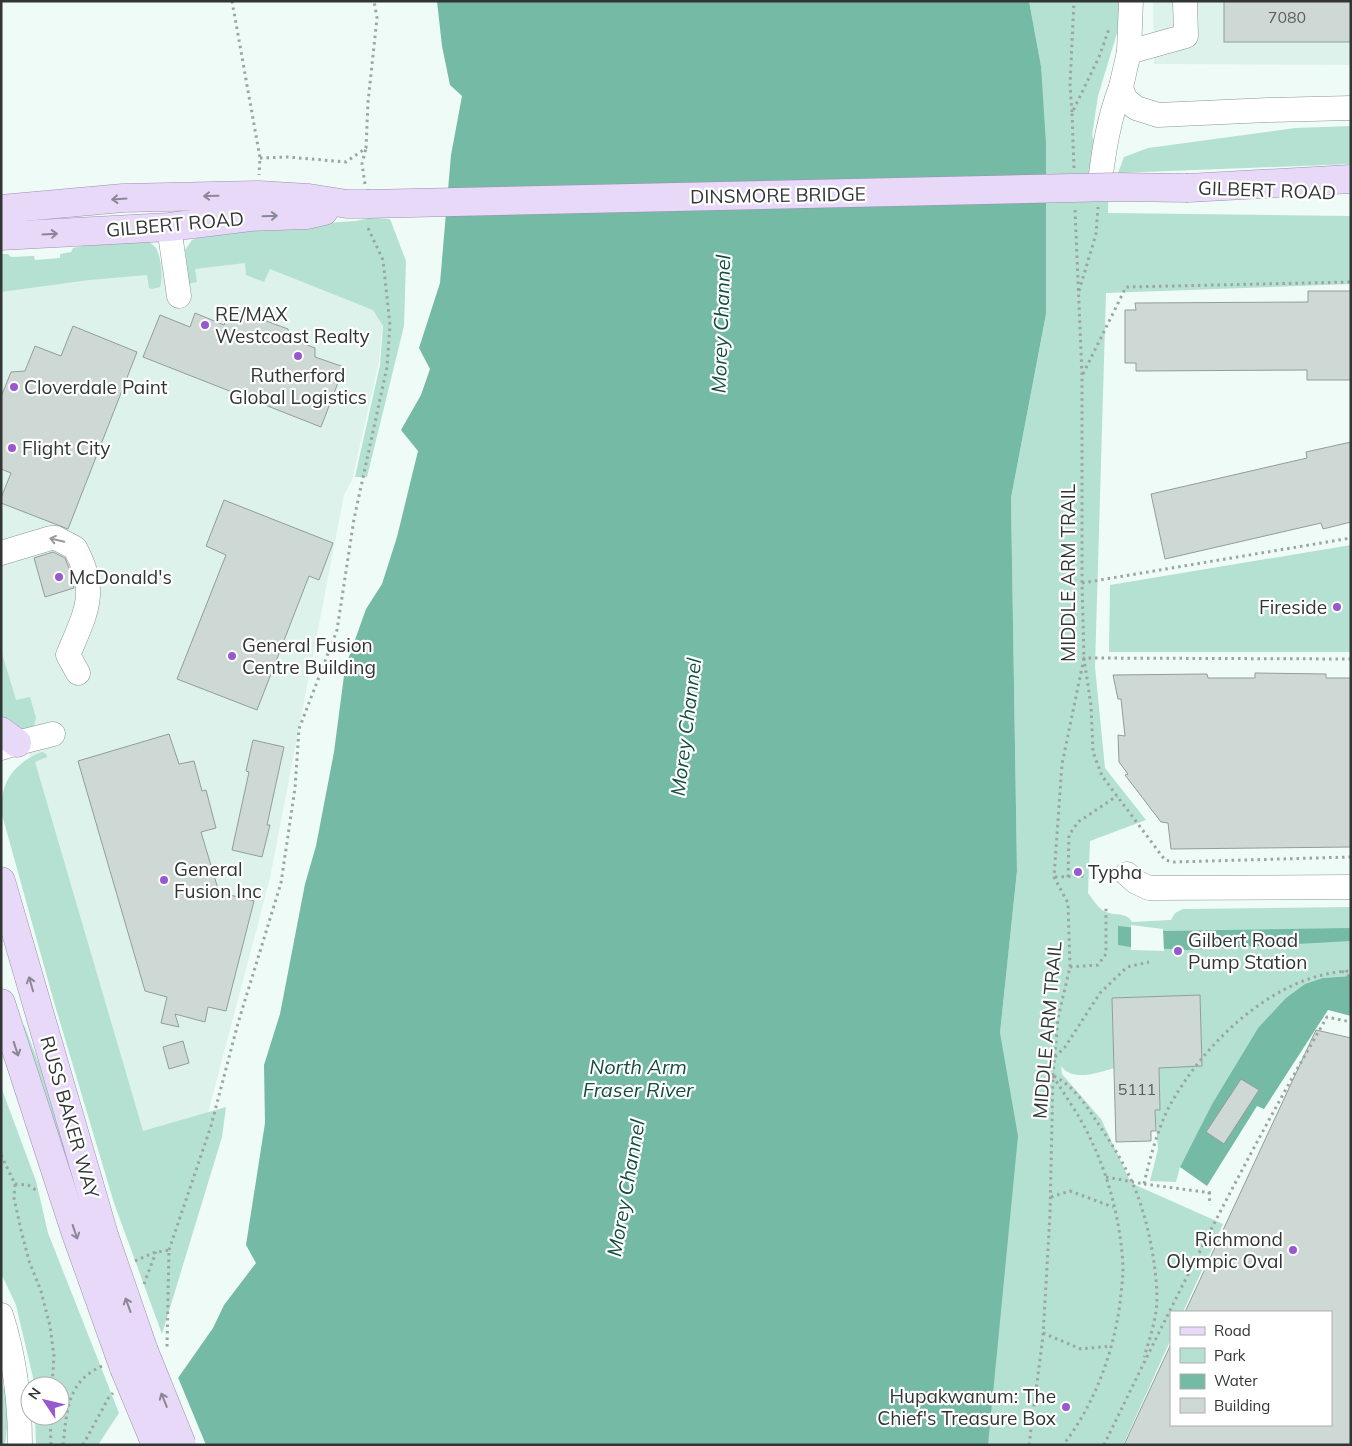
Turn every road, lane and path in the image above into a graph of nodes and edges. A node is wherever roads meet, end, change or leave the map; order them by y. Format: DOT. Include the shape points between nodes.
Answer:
graph roads {
  1 [pos="232,1"];
  2 [pos="374,1"];
  3 [pos="1074,1"];
  4 [pos="1131,1"];
  5 [pos="1186,1"];
  6 [pos="1109,28"];
  7 [pos="1129,52"];
  8 [pos="1121,87"];
  9 [pos="1351,108"];
  10 [pos="1072,112"];
  11 [pos="366,148"];
  12 [pos="1074,170"];
  13 [pos="1351,179"];
  14 [pos="1100,182"];
  15 [pos="1188,188"];
  16 [pos="1351,193"];
  17 [pos="358,204"];
  18 [pos="1075,208"];
  19 [pos="1,209"];
  20 [pos="169,227"];
  21 [pos="1,236"];
  22 [pos="1351,282"];
  23 [pos="1078,294"];
  24 [pos="179,296"];
  25 [pos="1082,375"];
  26 [pos="1351,538"];
  27 [pos="1,553"];
  28 [pos="1082,584"];
  29 [pos="1084,658"];
  30 [pos="1351,659"];
  31 [pos="73,664"];
  32 [pos="53,734"];
  33 [pos="6,741"];
  34 [pos="1117,796"];
  35 [pos="1351,857"];
  36 [pos="1126,874"];
  37 [pos="1054,876"];
  38 [pos="1087,876"];
  39 [pos="1068,877"];
  40 [pos="1,881"];
  41 [pos="1351,887"];
  42 [pos="1106,908"];
  43 [pos="1149,962"];
  44 [pos="1070,967"];
  45 [pos="1341,971"];
  46 [pos="1351,971"];
  47 [pos="1351,978"];
  48 [pos="1,1003"];
  49 [pos="1351,1022"];
  50 [pos="1055,1057"];
  51 [pos="1053,1075"];
  52 [pos="1,1155"];
  53 [pos="1106,1177"];
  54 [pos="1132,1181"];
  55 [pos="15,1184"];
  56 [pos="1144,1184"];
  57 [pos="41,1193"];
  58 [pos="1051,1198"];
  59 [pos="1210,1205"];
  60 [pos="1113,1207"];
  61 [pos="169,1250"];
  62 [pos="156,1252"];
  63 [pos="142,1288"];
  64 [pos="1,1315"];
  65 [pos="1043,1333"];
  66 [pos="1112,1346"];
  67 [pos="124,1362"];
  68 [pos="1141,1367"];
  69 [pos="53,1376"];
  70 [pos="51,1426"];
  71 [pos="20,1445"];
  72 [pos="52,1445"];
  73 [pos="63,1445"];
  74 [pos="156,1445"];
  75 [pos="182,1445"];
  76 [pos="1029,1445"];
  77 [pos="1063,1445"];
  78 [pos="1104,1445"];
  1 -- 11 [label="path" via="260,158 346,162"];
  2 -- 11 [label="path" via="377,18"];
  3 -- 10 [label="path"];
  4 -- 7 [label="street"];
  5 -- 7 [label="street" via="1186,36"];
  6 -- 10 [label="path" via="1099,57"];
  7 -- 8 [label="street"];
  8 -- 9 [label="street" via="1130,104 1158,116"];
  8 -- 14 [label="street" via="1113,107"];
  10 -- 12 [label="path"];
  11 -- 17 [label="path" via="362,164 365,184"];
  13 -- 15 [label="main road, GILBERT ROAD"];
  14 -- 23 [label="path" via="1096,234"];
  15 -- 16 [label="main road, GILBERT ROAD"];
  15 -- 17 [label="main road, DINSMORE BRIDGE, bridge"];
  17 -- 19 [label="main road, GILBERT ROAD, one-way" via="250,196 124,198"];
  20 -- 17 [label="main road, GILBERT ROAD, one-way" via="250,217 306,215"];
  17 -- 61 [label="path" via="355,217 364,222 383,260 390,326 387,367 354,518 337,630 299,729 281,883 238,1023 211,1126"];
  18 -- 23 [label="path, MIDDLE ARM TRAIL"];
  21 -- 20 [label="main road, GILBERT ROAD, one-way"];
  20 -- 24 [label="street"];
  22 -- 25 [label="path" via="1126,287"];
  23 -- 25 [label="path, MIDDLE ARM TRAIL"];
  25 -- 28 [label="path, MIDDLE ARM TRAIL"];
  26 -- 28 [label="path"];
  31 -- 27 [label="street, one-way" via="64,646 63,633 72,612 89,590 75,548 51,538"];
  28 -- 29 [label="path, MIDDLE ARM TRAIL"];
  29 -- 30 [label="path"];
  29 -- 34 [label="path" via="1093,752 1102,776"];
  29 -- 37 [label="path, MIDDLE ARM TRAIL" via="1062,764"];
  32 -- 33 [label="street"];
  34 -- 35 [label="path" via="1165,860"];
  34 -- 39 [label="path" via="1078,822 1069,835"];
  36 -- 41 [label="street" via="1149,888"];
  37 -- 39 [label="path"];
  37 -- 44 [label="path, MIDDLE ARM TRAIL" via="1068,902"];
  38 -- 39 [label="path"];
  67 -- 40 [label="main road, RUSS BAKER WAY, one-way" via="104,1235"];
  42 -- 44 [label="path" via="1106,954 1098,965"];
  43 -- 50 [label="path" via="1127,967 1100,993"];
  44 -- 50 [label="path, MIDDLE ARM TRAIL" via="1058,1018"];
  45 -- 46 [label="path"];
  45 -- 47 [label="path"];
  45 -- 56 [label="path" via="1292,986 1259,1005 1225,1031 1192,1070 1168,1108"];
  48 -- 67 [label="main road, RUSS BAKER WAY, one-way" via="72,1222"];
  49 -- 68 [label="path" via="1327,1017 1261,1133"];
  50 -- 51 [label="path, MIDDLE ARM TRAIL"];
  51 -- 53 [label="path" via="1092,1140"];
  51 -- 54 [label="path" via="1065,1082 1083,1102"];
  51 -- 58 [label="path, MIDDLE ARM TRAIL"];
  52 -- 55 [label="path"];
  53 -- 54 [label="path"];
  53 -- 60 [label="path"];
  54 -- 56 [label="path"];
  54 -- 68 [label="path" via="1146,1223 1157,1298 1153,1328"];
  55 -- 57 [label="path" via="28,1185"];
  55 -- 69 [label="path" via="14,1198 21,1230 50,1326"];
  56 -- 59 [label="path" via="1211,1192"];
  58 -- 60 [label="path" via="1070,1191"];
  58 -- 65 [label="path, MIDDLE ARM TRAIL"];
  60 -- 66 [label="path" via="1123,1269 1119,1317"];
  62 -- 63 [label="path"];
  64 -- 71 [label="street" via="10,1342 19,1396"];
  65 -- 66 [label="path" via="1081,1349"];
  65 -- 76 [label="path, MIDDLE ARM TRAIL"];
  66 -- 77 [label="path" via="1094,1394"];
  67 -- 73 [label="path" via="85,1376 76,1385 67,1407"];
  67 -- 74 [label="main road, bridge"];
  75 -- 67 [label="main road, one-way, bridge"];
  68 -- 78 [label="path"];
  70 -- 72 [label="path"];
}
